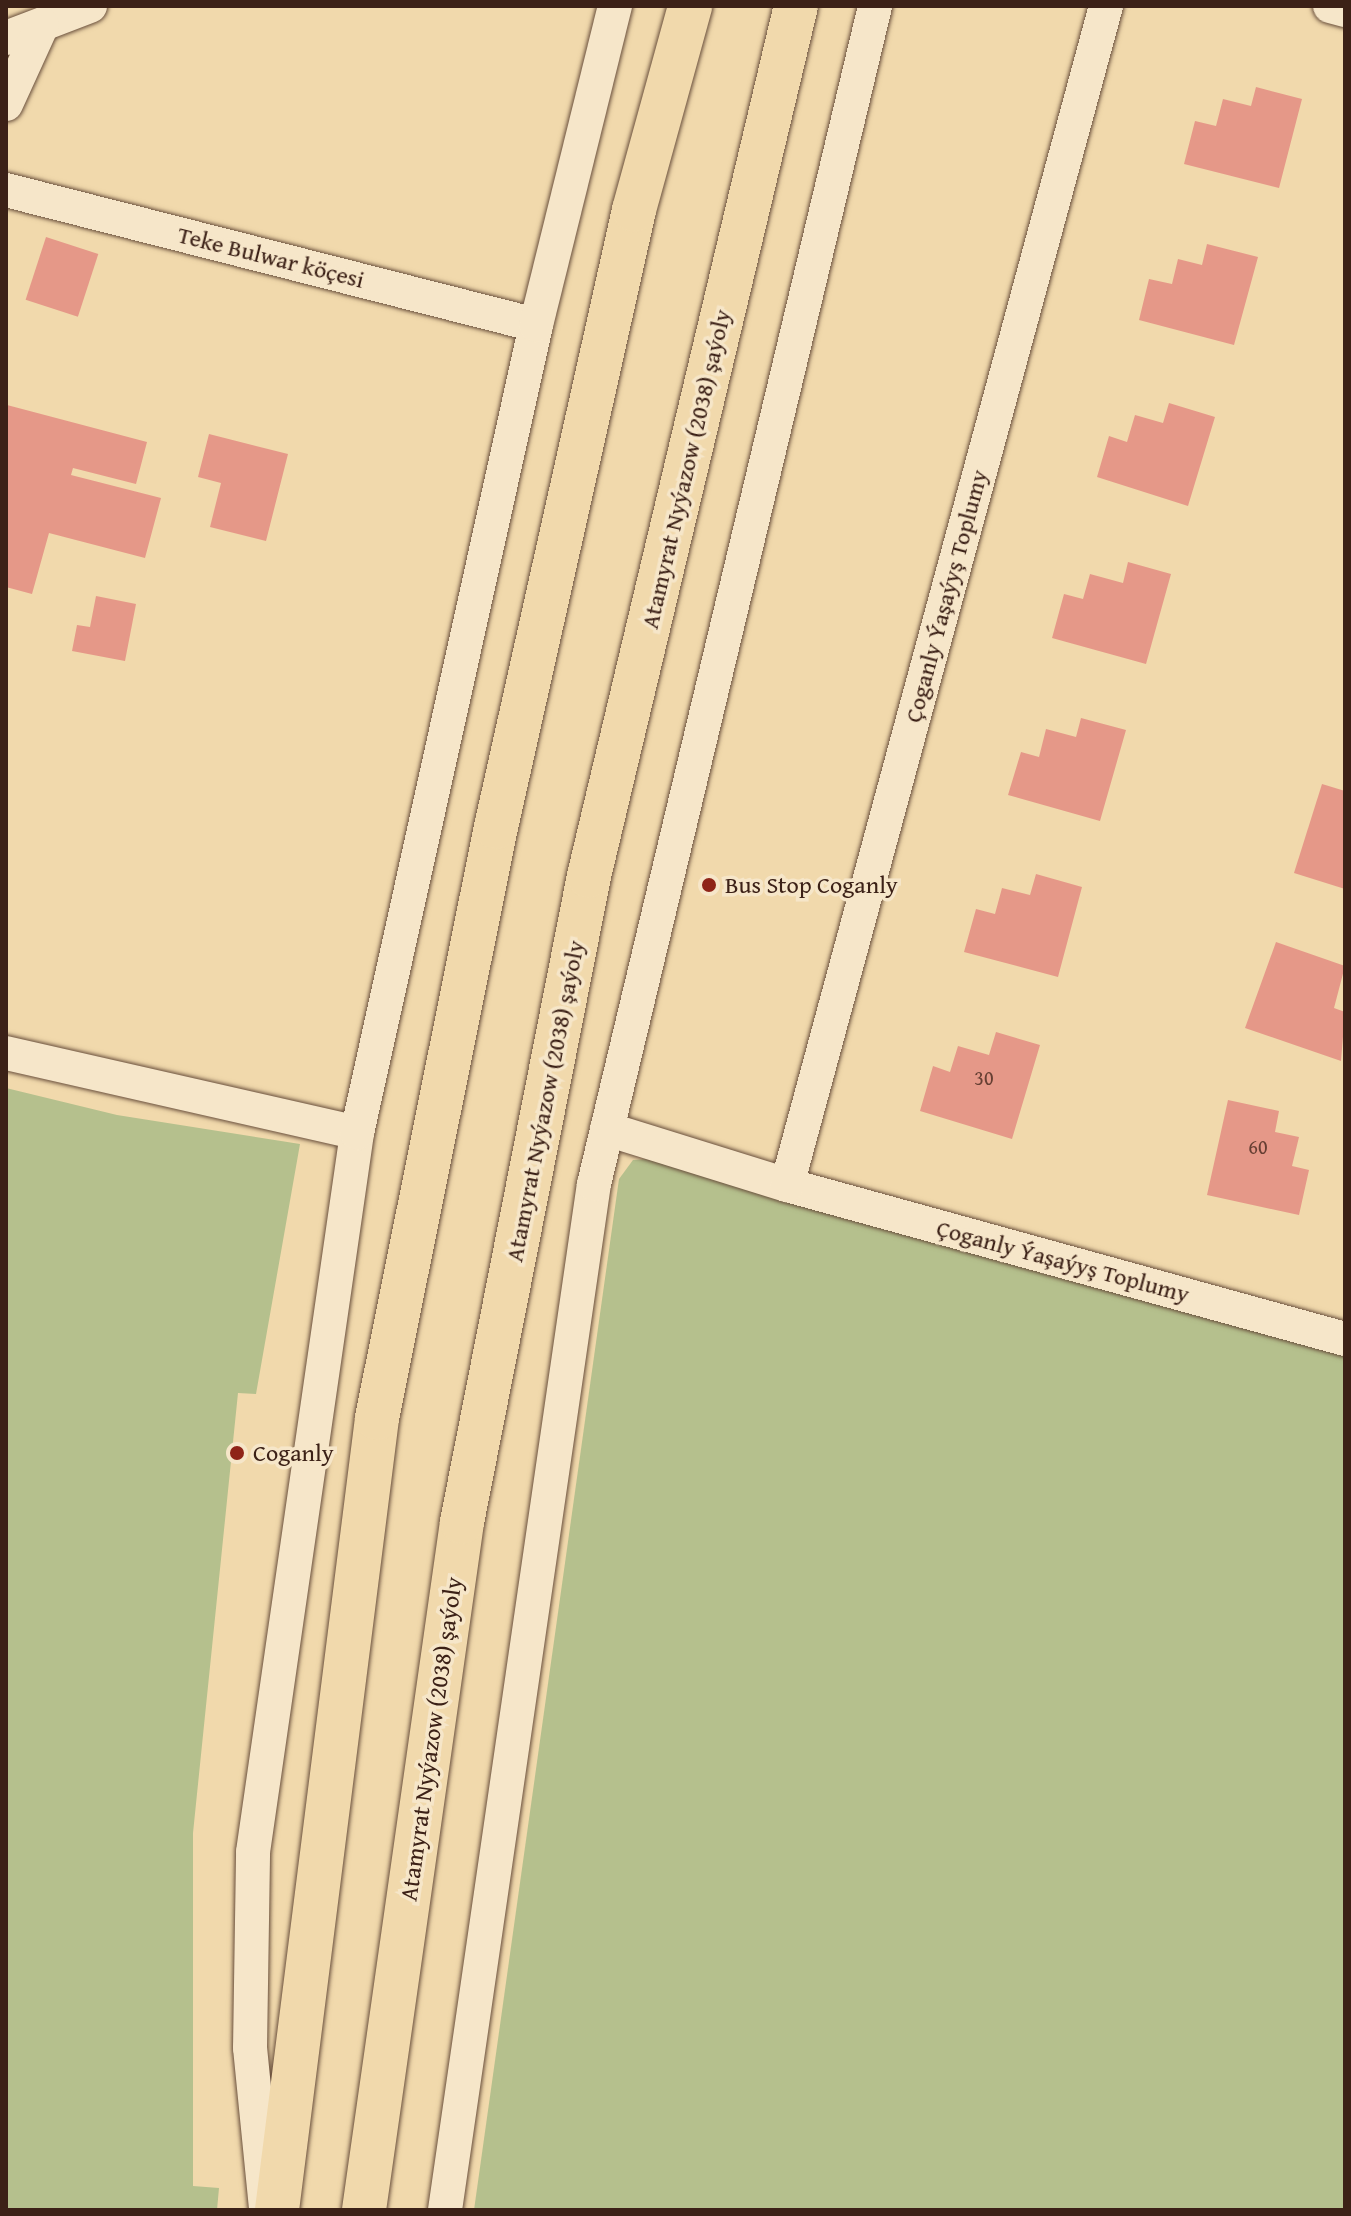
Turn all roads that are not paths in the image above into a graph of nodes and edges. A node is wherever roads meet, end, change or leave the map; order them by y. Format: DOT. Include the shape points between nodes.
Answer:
graph roads {
  1 [pos="90,6"];
  2 [pos="615,6"];
  3 [pos="690,6"];
  4 [pos="796,6"];
  5 [pos="875,6"];
  6 [pos="1106,6"];
  7 [pos="1330,6"];
  8 [pos="1345,10"];
  9 [pos="42,25"];
  10 [pos="6,38"];
  11 [pos="6,104"];
  12 [pos="7,195"];
  13 [pos="536,325"];
  14 [pos="6,1053"];
  15 [pos="607,1129"];
  16 [pos="357,1133"];
  17 [pos="787,1185"];
  18 [pos="1343,1331"];
  19 [pos="266,2210"];
  20 [pos="277,2210"];
  21 [pos="364,2210"];
  22 [pos="445,2210"];
  1 -- 9 [label="street"];
  2 -- 13 [label="street"];
  3 -- 20 [label="main road" via="634,210 500,812 377,1418"];
  4 -- 21 [label="main road, Atamyrat Nyýazow (2038) şaýoly" via="589,876 462,1522"];
  5 -- 15 [label="street"];
  6 -- 17 [label="street, Çoganly Ýaşaýyş Toplumy"];
  7 -- 8 [label="street"];
  9 -- 10 [label="street"];
  9 -- 11 [label="street"];
  12 -- 13 [label="street, Teke Bulwar köçesi"];
  13 -- 16 [label="street"];
  14 -- 16 [label="street"];
  15 -- 17 [label="street, Çoganly Ýaşaýyş Toplumy"];
  15 -- 22 [label="street"];
  16 -- 19 [label="street" via="253,1852 250,2048"];
  17 -- 18 [label="street, Çoganly Ýaşaýyş Toplumy"];
}
